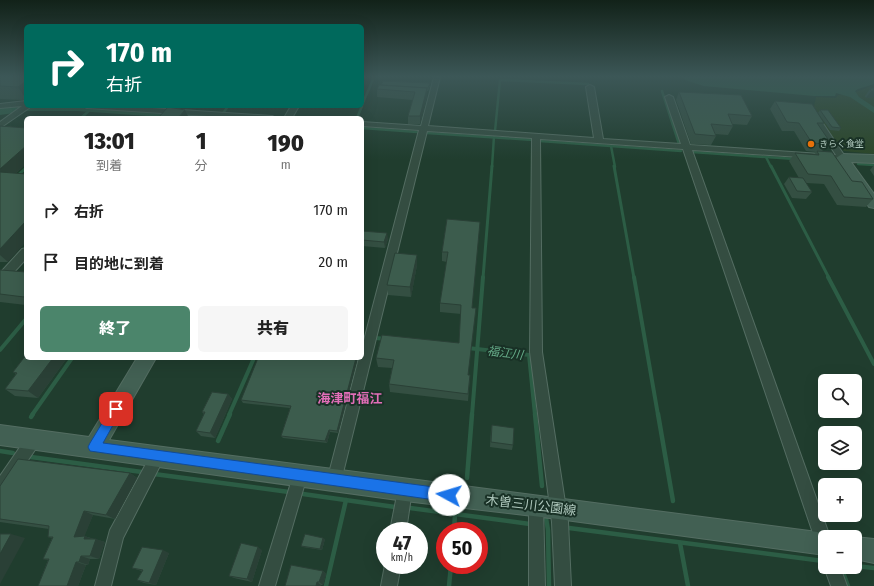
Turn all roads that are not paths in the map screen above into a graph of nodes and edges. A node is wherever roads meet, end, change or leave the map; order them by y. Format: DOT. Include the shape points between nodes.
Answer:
graph roads {
  1 [pos="21,104"];
  2 [pos="430,104"];
  3 [pos="593,104"];
  4 [pos="671,104"];
  5 [pos="0,106"];
  6 [pos="24,106"];
  7 [pos="110,108"];
  8 [pos="155,112"];
  9 [pos="812,113"];
  10 [pos="14,115"];
  11 [pos="233,116"];
  12 [pos="0,118"];
  13 [pos="364,124"];
  14 [pos="0,126"];
  15 [pos="424,128"];
  16 [pos="536,136"];
  17 [pos="599,141"];
  18 [pos="686,147"];
  19 [pos="842,158"];
  20 [pos="874,160"];
  21 [pos="874,204"];
  22 [pos="24,254"];
  23 [pos="0,280"];
  24 [pos="146,360"];
  25 [pos="0,435"];
  26 [pos="34,439"];
  27 [pos="94,447"];
  28 [pos="158,456"];
  29 [pos="300,476"];
  30 [pos="334,481"];
  31 [pos="0,489"];
  32 [pos="405,490"];
  33 [pos="536,505"];
  34 [pos="558,508"];
  35 [pos="400,522"];
  36 [pos="820,530"];
  37 [pos="818,543"];
  38 [pos="862,549"];
  39 [pos="874,551"];
  40 [pos="391,574"];
  41 [pos="835,574"];
  42 [pos="103,586"];
  43 [pos="267,586"];
  44 [pos="389,586"];
  45 [pos="537,586"];
  46 [pos="562,586"];
  47 [pos="839,586"];
  1 -- 5 [label="street"];
  2 -- 15 [label="street"];
  3 -- 17 [label="street"];
  4 -- 18 [label="street"];
  6 -- 10 [label="street"];
  7 -- 8 [label="street"];
  8 -- 11 [label="street"];
  9 -- 19 [label="street"];
  10 -- 12 [label="street"];
  10 -- 14 [label="street"];
  13 -- 15 [label="street"];
  15 -- 16 [label="street"];
  15 -- 30 [label="street"];
  16 -- 17 [label="street"];
  16 -- 34 [label="street" via="536,352"];
  17 -- 18 [label="street"];
  18 -- 19 [label="street"];
  18 -- 36 [label="street"];
  19 -- 20 [label="main road"];
  19 -- 21 [label="main road"];
  22 -- 23 [label="street"];
  24 -- 27 [label="main road"];
  25 -- 26 [label="main road, 木曽三川公園線"];
  26 -- 27 [label="main road, 木曽三川公園線"];
  26 -- 31 [label="street"];
  27 -- 28 [label="main road, 木曽三川公園線"];
  28 -- 29 [label="main road, 木曽三川公園線"];
  28 -- 42 [label="street" via="116,536"];
  29 -- 30 [label="main road, 木曽三川公園線"];
  29 -- 43 [label="street"];
  30 -- 32 [label="main road, 木曽三川公園線"];
  32 -- 33 [label="main road, 木曽三川公園線"];
  32 -- 35 [label="street"];
  33 -- 34 [label="main road, 木曽三川公園線"];
  33 -- 45 [label="street"];
  34 -- 37 [label="main road, 木曽三川公園線"];
  34 -- 46 [label="street"];
  38 -- 39 [label="main road"];
  40 -- 44 [label="street"];
  41 -- 47 [label="street"];
}
